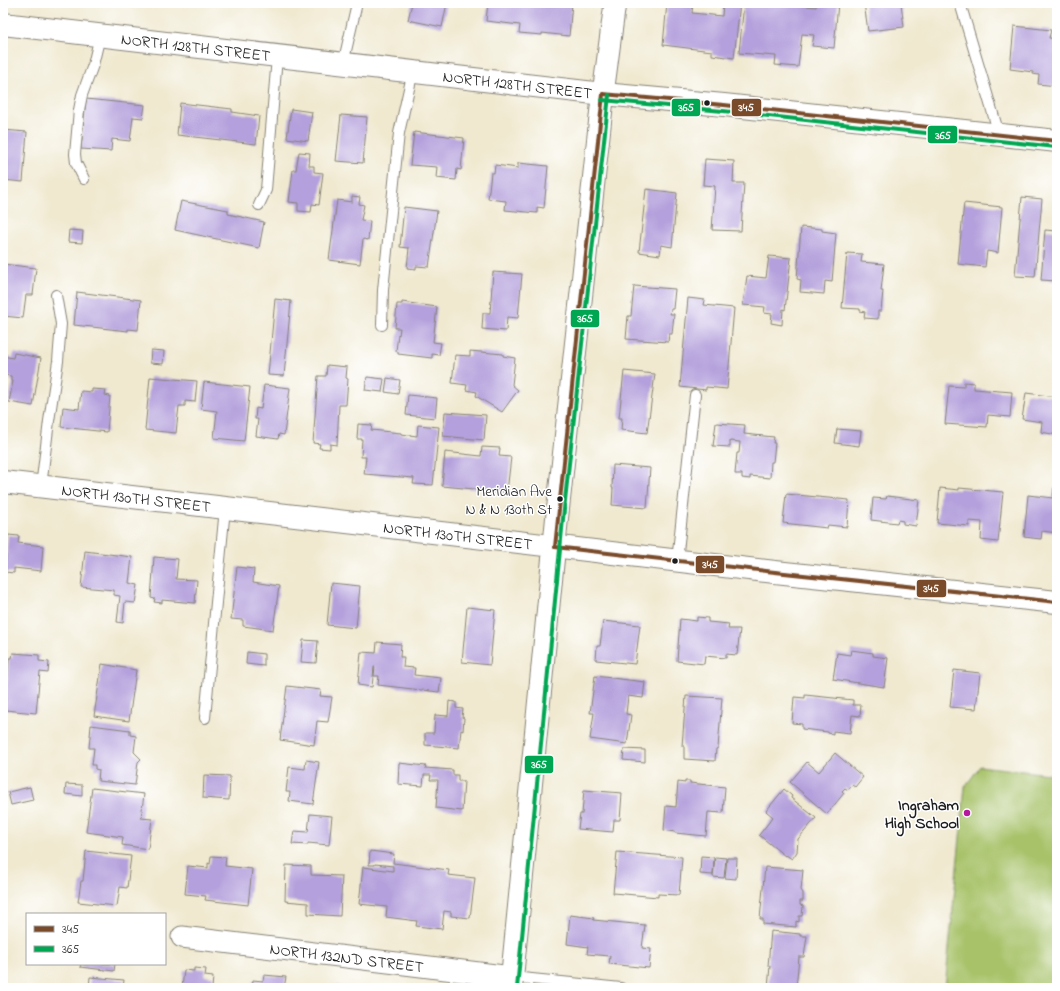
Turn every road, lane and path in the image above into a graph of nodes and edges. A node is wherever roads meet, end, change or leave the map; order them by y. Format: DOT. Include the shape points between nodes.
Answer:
graph roads {
  1 [pos="357,3"];
  2 [pos="615,3"];
  3 [pos="960,3"];
  4 [pos="3,24"];
  5 [pos="100,36"];
  6 [pos="277,57"];
  7 [pos="343,64"];
  8 [pos="413,71"];
  9 [pos="602,94"];
  10 [pos="999,134"];
  11 [pos="1057,141"];
  12 [pos="84,179"];
  13 [pos="259,205"];
  14 [pos="56,295"];
  15 [pos="382,325"];
  16 [pos="695,396"];
  17 [pos="3,482"];
  18 [pos="41,487"];
  19 [pos="226,508"];
  20 [pos="555,546"];
  21 [pos="677,561"];
  22 [pos="1057,602"];
  23 [pos="205,718"];
  24 [pos="182,937"];
  25 [pos="512,982"];
  26 [pos="621,988"];
  1 -- 7 [label="lane"];
  2 -- 9 [label="street"];
  3 -- 10 [label="lane"];
  4 -- 5 [label="street, NORTH 128TH STREET"];
  5 -- 6 [label="street, NORTH 128TH STREET"];
  5 -- 12 [label="lane" via="79,110 75,154 76,163"];
  6 -- 7 [label="street, NORTH 128TH STREET"];
  6 -- 13 [label="lane" via="266,190"];
  7 -- 8 [label="street, NORTH 128TH STREET"];
  8 -- 9 [label="street, NORTH 128TH STREET"];
  8 -- 15 [label="lane" via="399,133 383,290"];
  9 -- 10 [label="street, NORTH 128TH STREET"];
  9 -- 20 [label="street"];
  10 -- 11 [label="street, NORTH 128TH STREET"];
  14 -- 18 [label="lane" via="61,324"];
  16 -- 21 [label="lane"];
  17 -- 18 [label="street, NORTH 130TH STREET"];
  18 -- 19 [label="street, NORTH 130TH STREET"];
  19 -- 20 [label="street, NORTH 130TH STREET"];
  19 -- 23 [label="lane"];
  20 -- 21 [label="street, NORTH 130TH STREET"];
  20 -- 25 [label="street"];
  21 -- 22 [label="street, NORTH 130TH STREET"];
  24 -- 25 [label="street, NORTH 132ND STREET"];
  25 -- 26 [label="lane"];
}
